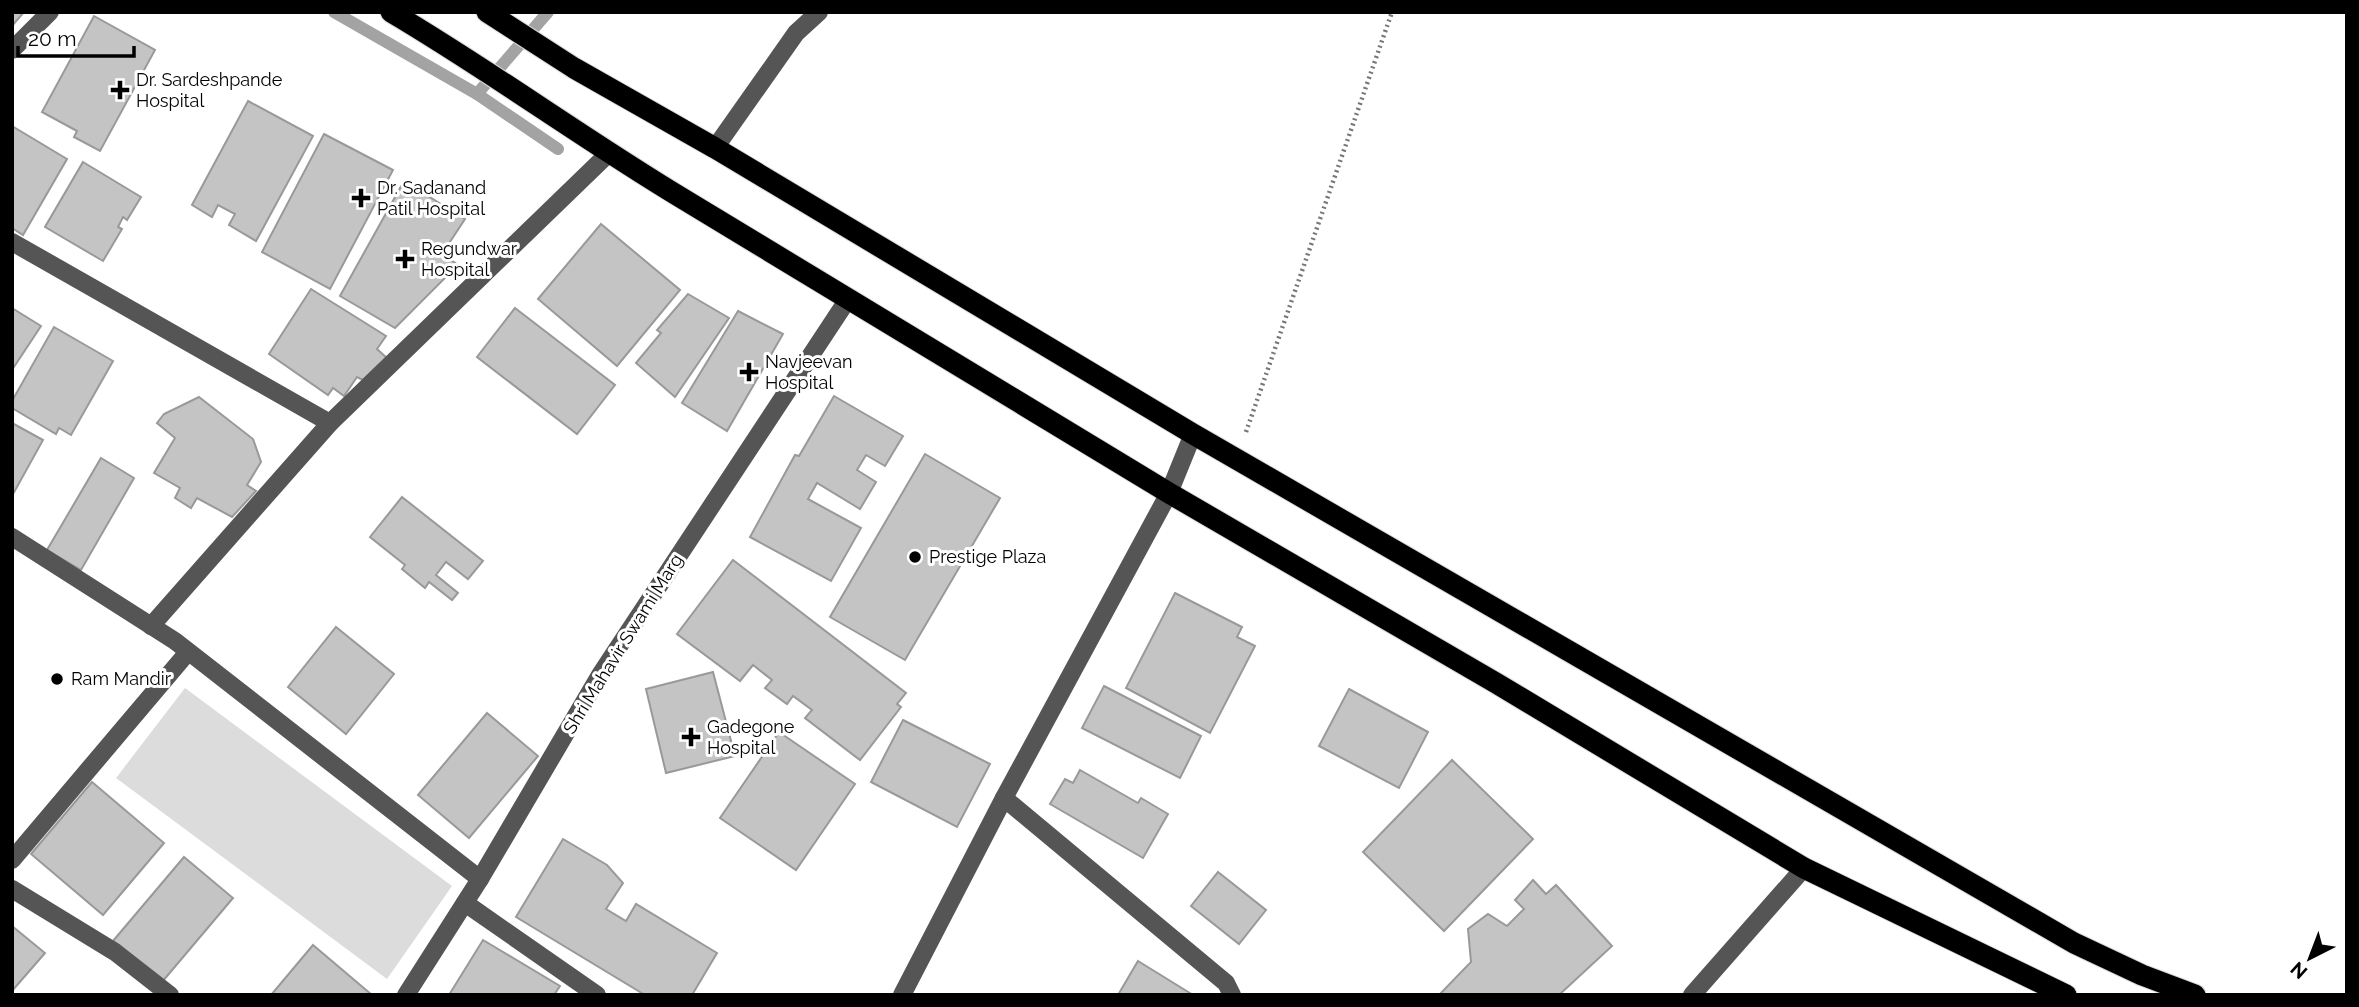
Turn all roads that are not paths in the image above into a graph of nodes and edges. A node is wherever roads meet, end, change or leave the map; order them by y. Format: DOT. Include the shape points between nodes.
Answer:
graph roads {
  1 [pos="50,12"];
  2 [pos="487,12"];
  3 [pos="819,12"];
  4 [pos="392,13"];
  5 [pos="12,50"];
  6 [pos="715,148"];
  7 [pos="608,154"];
  8 [pos="12,243"];
  9 [pos="848,299"];
  10 [pos="330,424"];
  11 [pos="1193,434"];
  12 [pos="1169,494"];
  13 [pos="12,537"];
  14 [pos="151,626"];
  15 [pos="188,652"];
  16 [pos="1004,798"];
  17 [pos="12,860"];
  18 [pos="1804,868"];
  19 [pos="480,879"];
  20 [pos="12,889"];
  21 [pos="465,903"];
  22 [pos="170,995"];
  23 [pos="406,995"];
  24 [pos="597,995"];
  25 [pos="901,995"];
  26 [pos="1232,995"];
  27 [pos="1692,995"];
  28 [pos="2066,995"];
  29 [pos="2195,995"];
  1 -- 5 [label="street"];
  2 -- 6 [label="highway" via="574,68"];
  3 -- 6 [label="street" via="796,33"];
  4 -- 7 [label="highway"];
  6 -- 11 [label="highway"];
  7 -- 9 [label="highway"];
  7 -- 10 [label="street"];
  8 -- 10 [label="street"];
  9 -- 12 [label="highway"];
  9 -- 19 [label="street, Shri Mahavir Swami Marg" via="600,675"];
  10 -- 14 [label="street"];
  11 -- 12 [label="street"];
  11 -- 29 [label="highway" via="2074,943"];
  12 -- 16 [label="street"];
  12 -- 18 [label="highway"];
  13 -- 14 [label="street"];
  14 -- 15 [label="street"];
  15 -- 17 [label="street"];
  15 -- 19 [label="street"];
  16 -- 25 [label="street"];
  16 -- 26 [label="street" via="1226,983"];
  18 -- 27 [label="street"];
  18 -- 28 [label="highway"];
  19 -- 21 [label="street, Shri Mahavir Swami Marg"];
  20 -- 22 [label="street" via="115,952"];
  21 -- 23 [label="street, Shri Mahavir Swami Marg"];
  21 -- 24 [label="street"];
}
